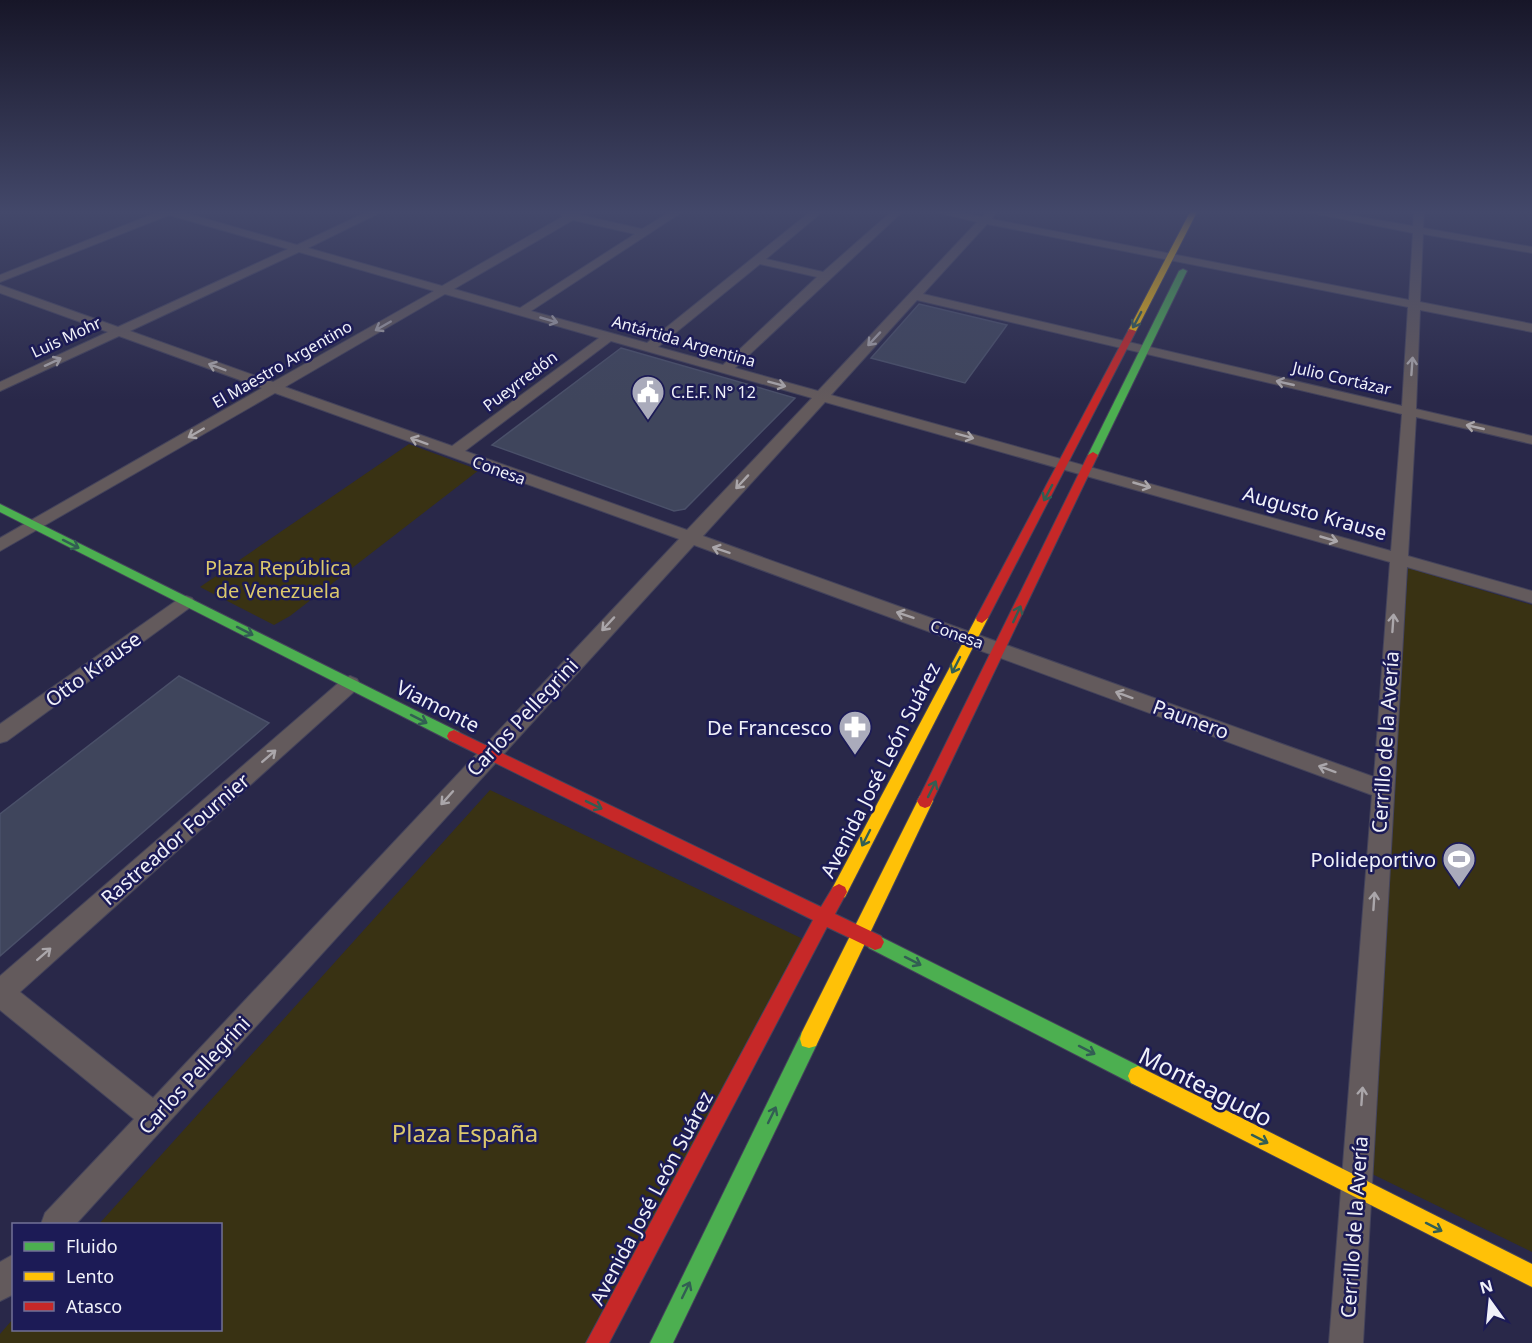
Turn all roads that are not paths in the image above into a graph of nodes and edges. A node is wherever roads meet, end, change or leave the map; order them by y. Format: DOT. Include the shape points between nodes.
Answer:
graph roads {
  1 [pos="240,275"];
  2 [pos="393,275"];
  3 [pos="471,275"];
  4 [pos="579,275"];
  5 [pos="740,275"];
  6 [pos="819,275"];
  7 [pos="934,275"];
  8 [pos="1161,275"];
  9 [pos="1181,275"];
  10 [pos="1279,275"];
  11 [pos="1417,275"];
  12 [pos="825,276"];
  13 [pos="0,289"];
  14 [pos="445,290"];
  15 [pos="914,296"];
  16 [pos="1416,305"];
  17 [pos="521,312"];
  18 [pos="1532,328"];
  19 [pos="120,330"];
  20 [pos="609,337"];
  21 [pos="1123,346"];
  22 [pos="649,348"];
  23 [pos="1145,351"];
  24 [pos="726,370"];
  25 [pos="0,387"];
  26 [pos="273,388"];
  27 [pos="822,396"];
  28 [pos="1409,412"];
  29 [pos="1532,440"];
  30 [pos="453,453"];
  31 [pos="1064,463"];
  32 [pos="1086,469"];
  33 [pos="0,508"];
  34 [pos="33,526"];
  35 [pos="688,538"];
  36 [pos="0,544"];
  37 [pos="1398,559"];
  38 [pos="1532,597"];
  39 [pos="186,602"];
  40 [pos="970,638"];
  41 [pos="1000,650"];
  42 [pos="350,684"];
  43 [pos="0,735"];
  44 [pos="488,753"];
  45 [pos="1382,789"];
  46 [pos="825,919"];
  47 [pos="861,935"];
  48 [pos="0,993"];
  49 [pos="154,1118"];
  50 [pos="1356,1188"];
  51 [pos="57,1223"];
  52 [pos="12,1272"];
  53 [pos="1532,1276"];
  54 [pos="0,1285"];
  55 [pos="597,1343"];
  56 [pos="660,1343"];
  57 [pos="1346,1343"];
  1 -- 19 [label="street, Luis Mohr"];
  2 -- 14 [label="street, Antártida Argentina"];
  3 -- 14 [label="street, El Maestro Argentino"];
  4 -- 17 [label="street"];
  5 -- 22 [label="street"];
  6 -- 12 [label="street"];
  7 -- 15 [label="street, Carlos Pellegrini"];
  8 -- 21 [label="main road, Avenida José León Suárez, one-way"];
  9 -- 23 [label="main road"];
  10 -- 16 [label="street"];
  11 -- 16 [label="street, Cerrillo de la Avería"];
  12 -- 24 [label="street"];
  13 -- 19 [label="street, Conesa"];
  14 -- 17 [label="street, Antártida Argentina"];
  14 -- 26 [label="street, El Maestro Argentino, one-way"];
  15 -- 21 [label="street, Julio Cortázar"];
  15 -- 27 [label="street, Carlos Pellegrini, one-way"];
  16 -- 18 [label="street"];
  28 -- 16 [label="street, Cerrillo de la Avería, one-way"];
  17 -- 20 [label="street, Antártida Argentina, one-way"];
  25 -- 19 [label="street, Luis Mohr, one-way"];
  26 -- 19 [label="street, Conesa, one-way"];
  20 -- 22 [label="street, Antártida Argentina"];
  20 -- 30 [label="street, Pueyrredón"];
  21 -- 23 [label="street, Julio Cortázar"];
  21 -- 31 [label="main road, Avenida José León Suárez"];
  22 -- 24 [label="street, Antártida Argentina"];
  28 -- 23 [label="street, Julio Cortázar, one-way"];
  23 -- 32 [label="main road"];
  24 -- 27 [label="street, Antártida Argentina, one-way"];
  30 -- 26 [label="street, Conesa, one-way"];
  26 -- 34 [label="street, El Maestro Argentino, one-way"];
  27 -- 31 [label="street, Antártida Argentina, one-way"];
  27 -- 35 [label="street, Carlos Pellegrini, one-way"];
  29 -- 28 [label="street, Julio Cortázar, one-way"];
  28 -- 37 [label="street, Cerrillo de la Avería"];
  30 -- 35 [label="street, Conesa"];
  31 -- 32 [label="street, Antártida Argentina"];
  31 -- 40 [label="main road, Avenida José León Suárez, one-way"];
  32 -- 37 [label="street, Augusto Krause, one-way"];
  41 -- 32 [label="main road, one-way"];
  33 -- 34 [label="main road, Viamonte"];
  34 -- 36 [label="street, El Maestro Argentino"];
  34 -- 39 [label="main road, Viamonte, one-way"];
  40 -- 35 [label="street, Conesa, one-way"];
  35 -- 44 [label="street, Carlos Pellegrini, one-way"];
  37 -- 38 [label="street, Augusto Krause"];
  45 -- 37 [label="street, Cerrillo de la Avería, one-way"];
  39 -- 42 [label="main road, Viamonte, one-way"];
  39 -- 43 [label="street, Otto Krause"];
  40 -- 41 [label="street, Conesa"];
  40 -- 46 [label="main road, Avenida José León Suárez, one-way"];
  45 -- 41 [label="street, Paunero, one-way"];
  47 -- 41 [label="main road, one-way"];
  42 -- 44 [label="main road, Viamonte, one-way"];
  48 -- 42 [label="street, Rastreador Fournier, one-way"];
  44 -- 46 [label="main road, Viamonte, one-way"];
  44 -- 49 [label="street, Carlos Pellegrini, one-way"];
  50 -- 45 [label="street, Cerrillo de la Avería, one-way"];
  46 -- 47 [label="main road, Viamonte"];
  46 -- 55 [label="main road, Avenida José León Suárez"];
  47 -- 50 [label="main road, Monteagudo, one-way"];
  56 -- 47 [label="main road, one-way"];
  48 -- 49 [label="street"];
  49 -- 51 [label="street, Carlos Pellegrini"];
  50 -- 53 [label="main road, Monteagudo, one-way"];
  50 -- 57 [label="street, Cerrillo de la Avería"];
  52 -- 54 [label="street"];
}
